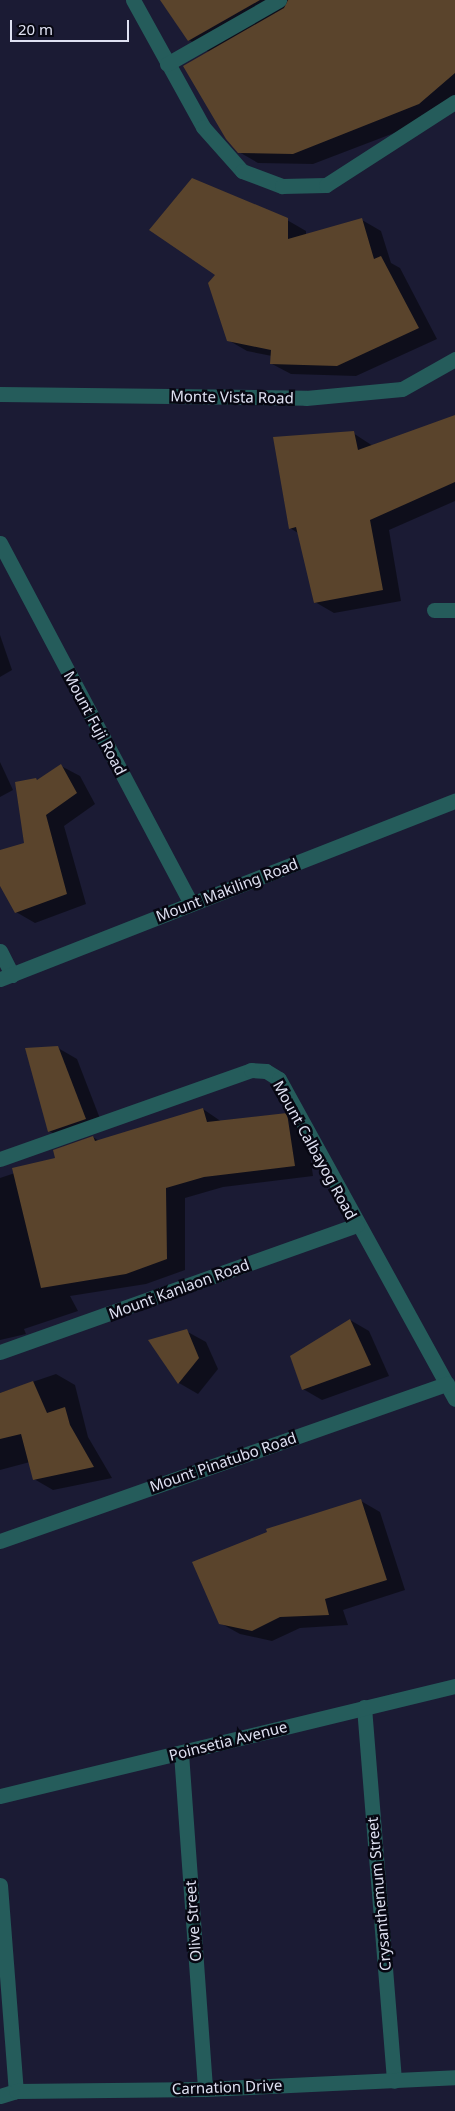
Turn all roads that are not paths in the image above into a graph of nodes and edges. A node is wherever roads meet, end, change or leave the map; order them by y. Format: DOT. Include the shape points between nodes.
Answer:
graph roads {
  1 [pos="133,0"];
  2 [pos="279,0"];
  3 [pos="167,64"];
  4 [pos="455,102"];
  5 [pos="455,359"];
  6 [pos="0,394"];
  7 [pos="0,543"];
  8 [pos="434,610"];
  9 [pos="455,610"];
  10 [pos="455,801"];
  11 [pos="191,903"];
  12 [pos="0,951"];
  13 [pos="6,977"];
  14 [pos="0,1159"];
  15 [pos="358,1225"];
  16 [pos="0,1352"];
  17 [pos="447,1384"];
  18 [pos="455,1399"];
  19 [pos="0,1541"];
  20 [pos="455,1686"];
  21 [pos="364,1708"];
  22 [pos="181,1753"];
  23 [pos="0,1796"];
  24 [pos="0,1885"];
  25 [pos="455,2077"];
  26 [pos="394,2080"];
  27 [pos="205,2089"];
  28 [pos="16,2091"];
  29 [pos="0,2096"];
  1 -- 3 [label="street"];
  2 -- 3 [label="street"];
  3 -- 4 [label="street" via="203,127 242,171 282,186 326,185"];
  5 -- 6 [label="street, Monte Vista Road" via="402,388 306,398"];
  7 -- 11 [label="street, Mount Fuji Road"];
  8 -- 9 [label="street"];
  10 -- 11 [label="street, Mount Makiling Road"];
  11 -- 13 [label="street, Mount Makiling Road"];
  12 -- 13 [label="street"];
  14 -- 15 [label="street, Mount Calbayog Road" via="251,1070 266,1071 279,1079"];
  15 -- 16 [label="street, Mount Kanlaon Road"];
  15 -- 17 [label="street, Mount Calbayog Road"];
  17 -- 18 [label="street, Mount Calbayog Road"];
  17 -- 19 [label="street, Mount Pinatubo Road"];
  20 -- 21 [label="street, Poinsetia Avenue"];
  21 -- 22 [label="street, Poinsetia Avenue"];
  21 -- 26 [label="street, Crysanthemum Street"];
  22 -- 23 [label="street, Poinsetia Avenue"];
  22 -- 27 [label="street, Olive Street"];
  24 -- 28 [label="street"];
  25 -- 26 [label="street, Carnation Drive"];
  26 -- 27 [label="street, Carnation Drive"];
  27 -- 28 [label="street, Carnation Drive"];
  28 -- 29 [label="street, Carnation Drive"];
}
